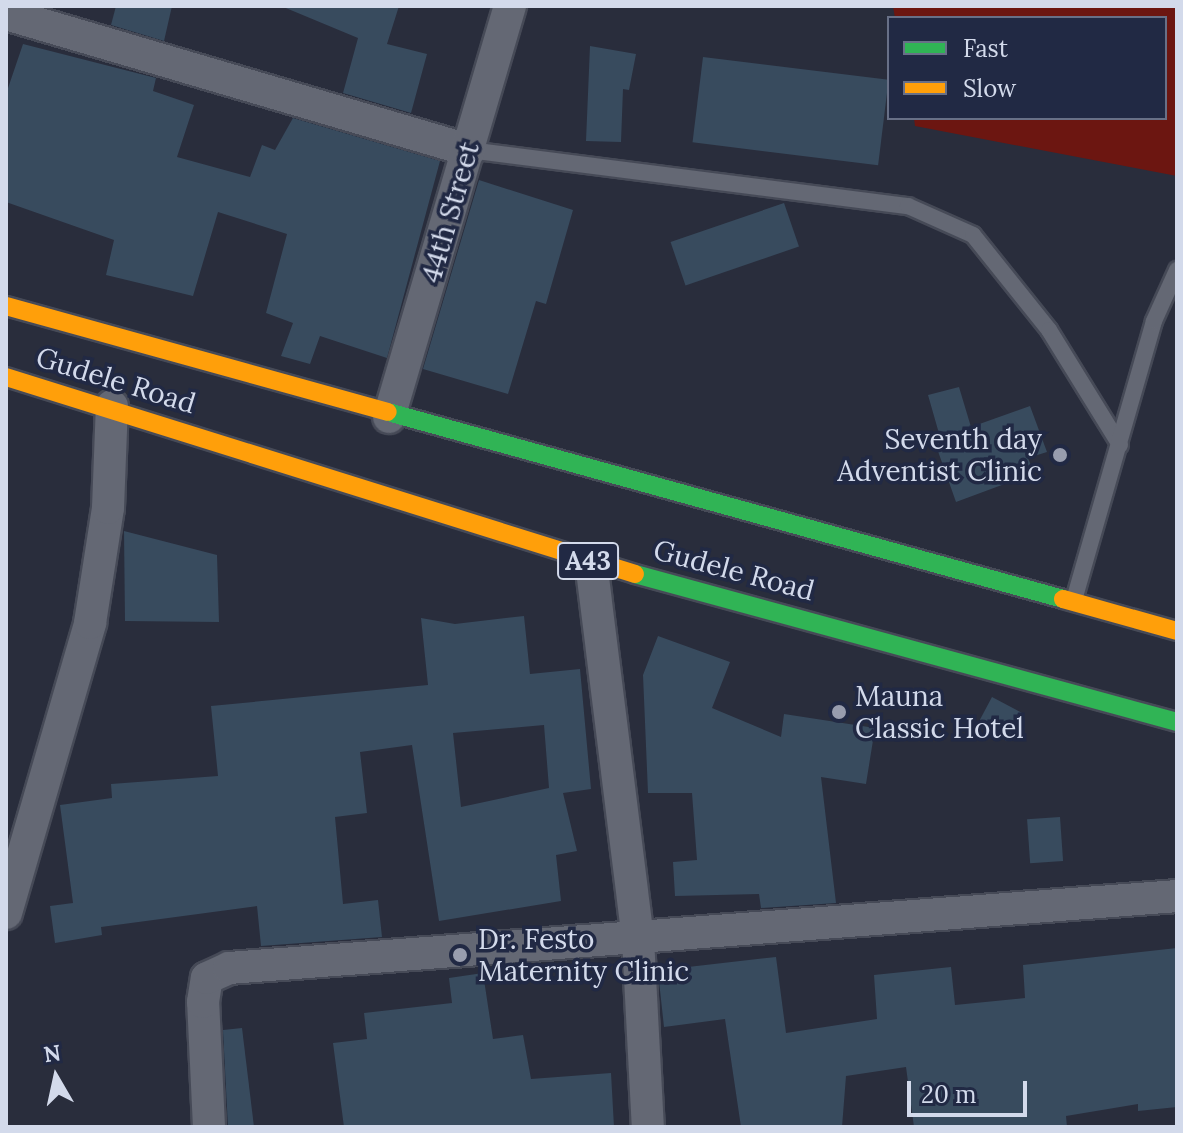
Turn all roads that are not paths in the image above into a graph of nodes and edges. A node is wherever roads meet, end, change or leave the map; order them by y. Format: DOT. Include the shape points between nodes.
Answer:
graph roads {
  1 [pos="510,6"];
  2 [pos="6,14"];
  3 [pos="469,150"];
  4 [pos="1177,270"];
  5 [pos="6,306"];
  6 [pos="6,377"];
  7 [pos="112,406"];
  8 [pos="389,417"];
  9 [pos="1120,445"];
  10 [pos="591,562"];
  11 [pos="1073,603"];
  12 [pos="1177,631"];
  13 [pos="1177,722"];
  14 [pos="1177,896"];
  15 [pos="6,913"];
  16 [pos="638,939"];
  17 [pos="209,1127"];
  18 [pos="648,1127"];
  1 -- 3 [label="street, 44th Street"];
  2 -- 3 [label="street"];
  3 -- 8 [label="street, 44th Street"];
  3 -- 9 [label="lane" via="908,206 973,235 1049,330"];
  4 -- 9 [label="lane"];
  5 -- 8 [label="highway, Gudele Road"];
  6 -- 7 [label="highway, Gudele Road / A43"];
  7 -- 10 [label="highway, Gudele Road / A43"];
  7 -- 15 [label="street" via="108,508 90,623"];
  8 -- 11 [label="highway, Gudele Road"];
  9 -- 11 [label="lane"];
  10 -- 13 [label="highway, Gudele Road / A43"];
  10 -- 16 [label="street"];
  11 -- 12 [label="highway, Gudele Road"];
  14 -- 16 [label="street"];
  16 -- 17 [label="street" via="229,968 207,978 203,1002"];
  16 -- 18 [label="street"];
}
